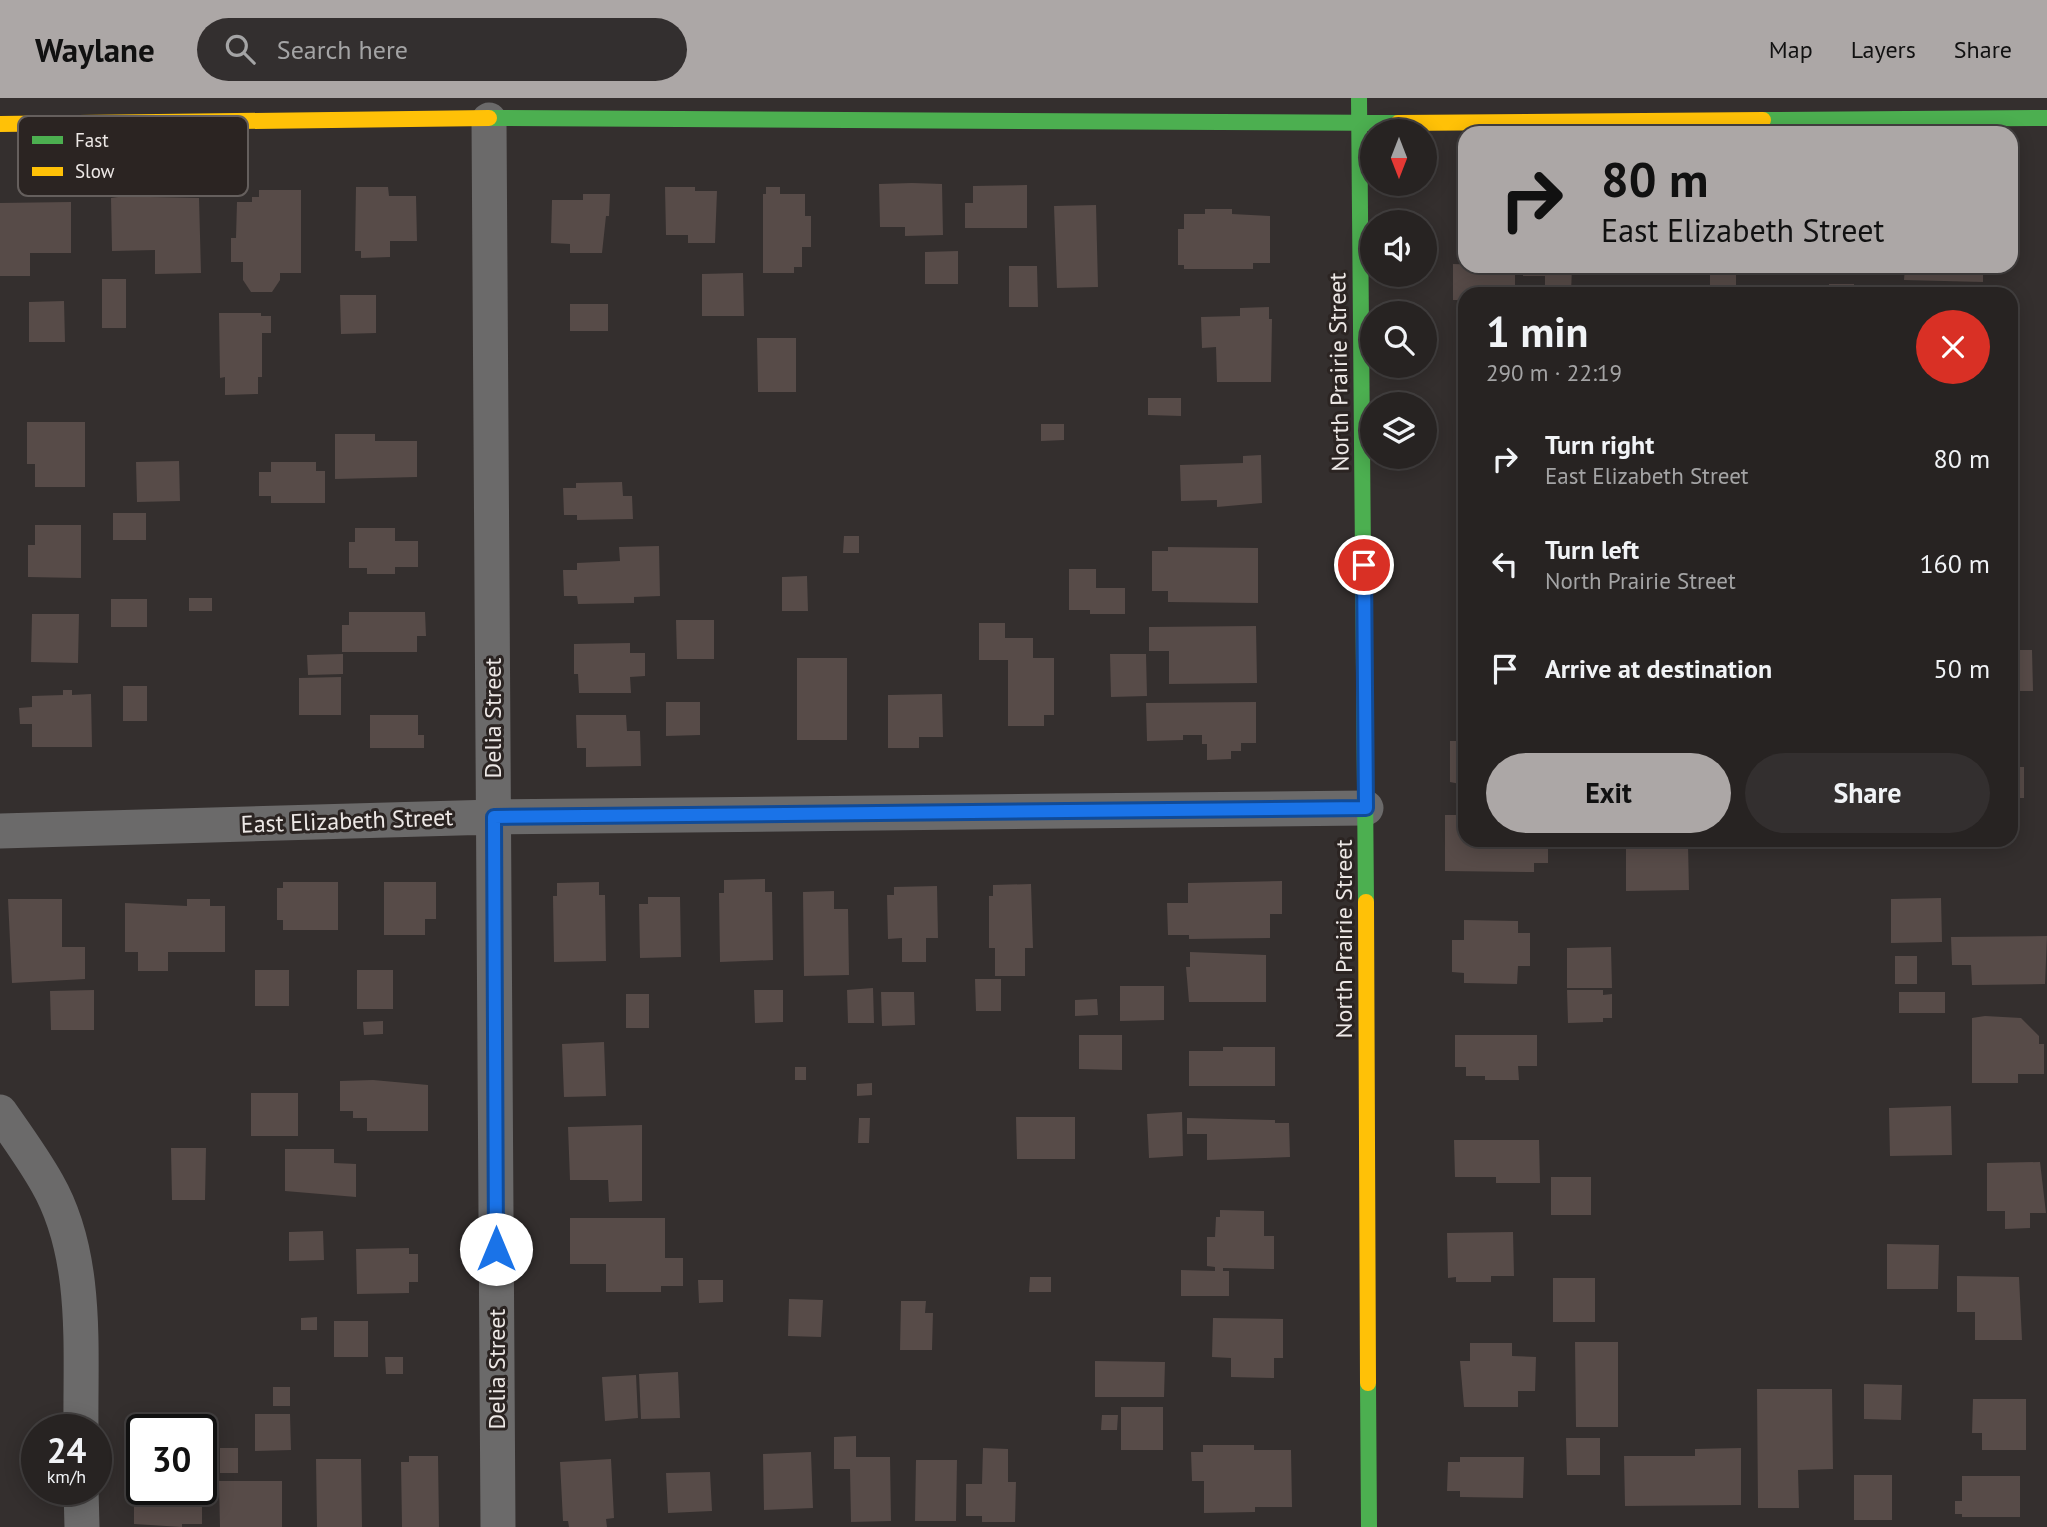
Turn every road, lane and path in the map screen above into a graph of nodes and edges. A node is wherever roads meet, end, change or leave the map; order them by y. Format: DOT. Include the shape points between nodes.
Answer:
graph roads {
  1 [pos="1359,98"];
  2 [pos="614,108"];
  3 [pos="2047,117"];
  4 [pos="489,120"];
  5 [pos="248,122"];
  6 [pos="1359,123"];
  7 [pos="0,124"];
  8 [pos="18,124"];
  9 [pos="1366,808"];
  10 [pos="494,817"];
  11 [pos="0,831"];
  12 [pos="0,1112"];
  13 [pos="80,1414"];
  14 [pos="81,1505"];
  15 [pos="82,1527"];
  16 [pos="498,1527"];
  17 [pos="1368,1527"];
  1 -- 6 [label="street, North Prairie Street"];
  2 -- 4 [label="street"];
  2 -- 6 [label="street"];
  3 -- 6 [label="street"];
  4 -- 5 [label="street"];
  4 -- 10 [label="street, Delia Street"];
  6 -- 9 [label="street, North Prairie Street"];
  7 -- 8 [label="street"];
  9 -- 10 [label="street, East Elizabeth Street"];
  9 -- 17 [label="street, North Prairie Street"];
  10 -- 11 [label="street, East Elizabeth Street"];
  10 -- 16 [label="street, Delia Street"];
  12 -- 13 [label="street" via="48,1184 68,1238 79,1307"];
  14 -- 15 [label="street"];
}
